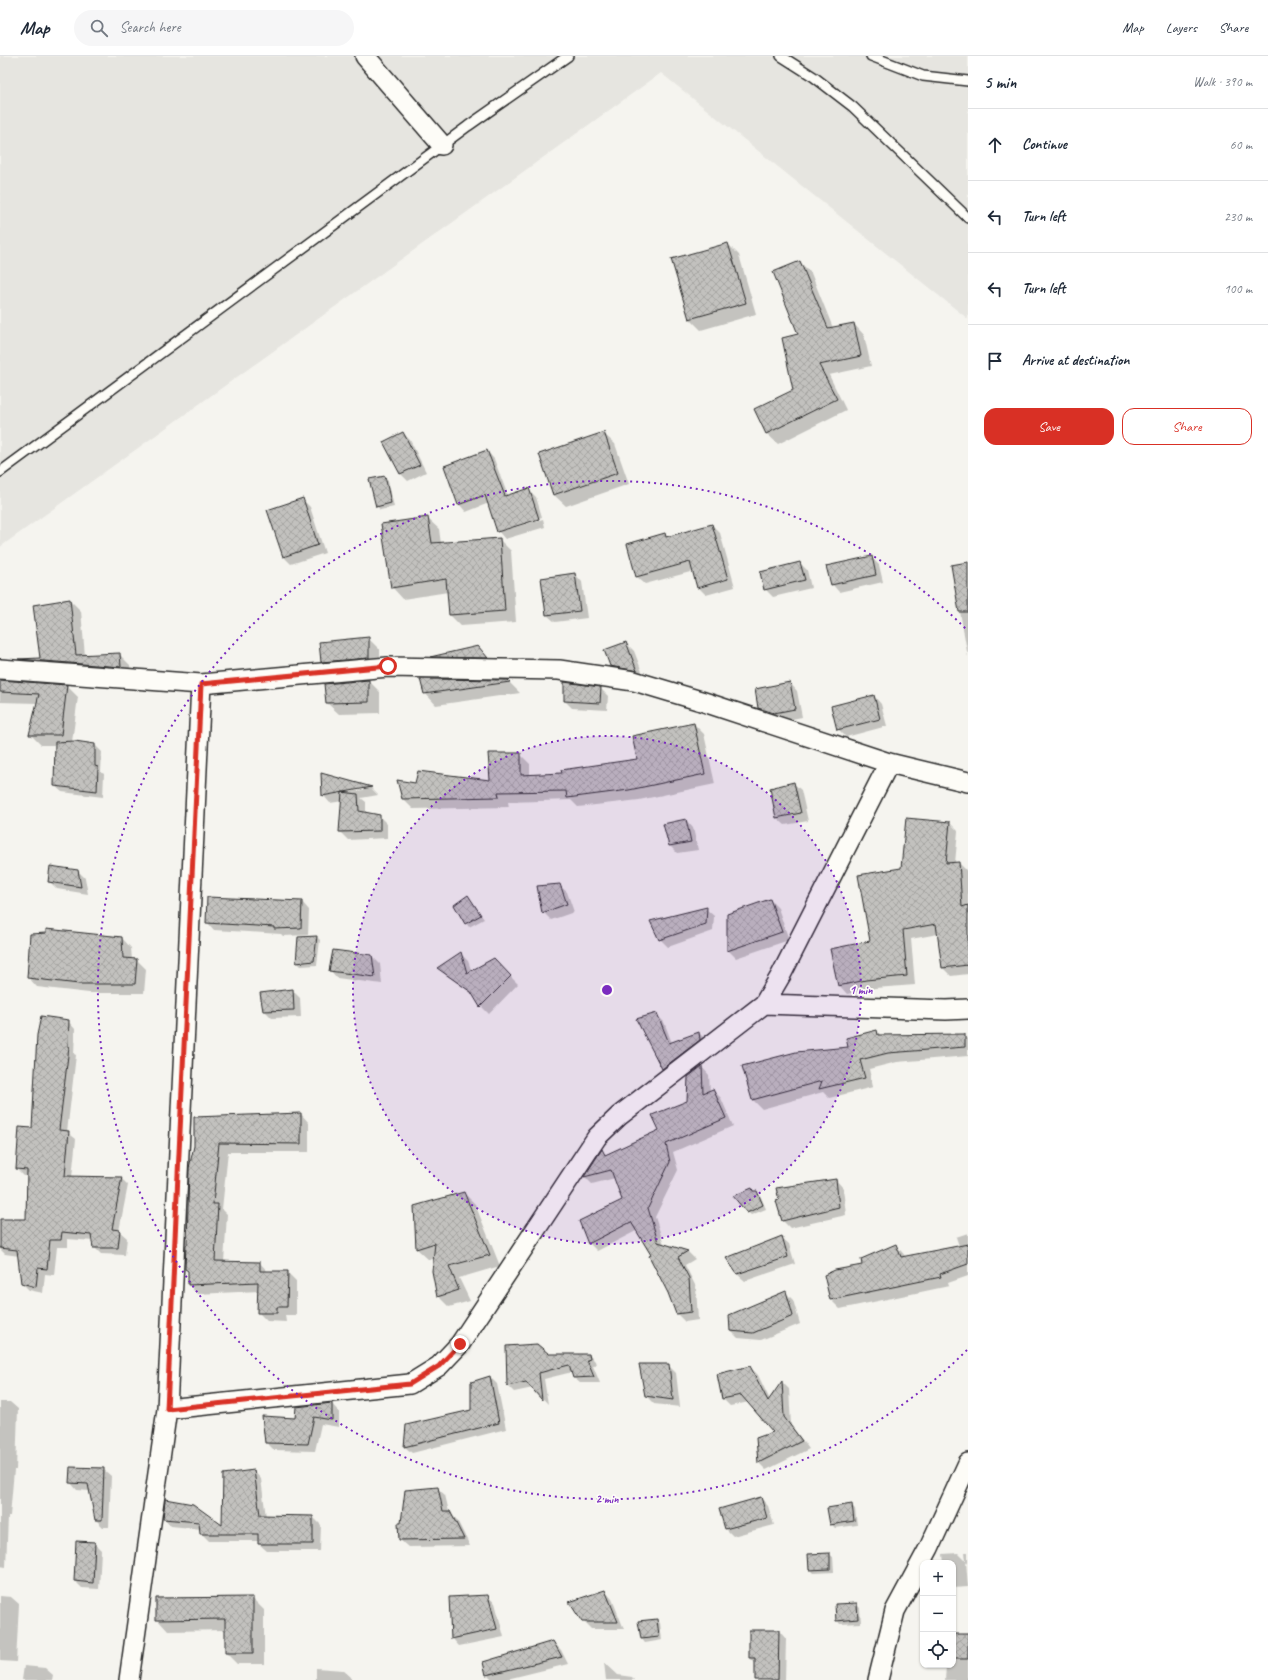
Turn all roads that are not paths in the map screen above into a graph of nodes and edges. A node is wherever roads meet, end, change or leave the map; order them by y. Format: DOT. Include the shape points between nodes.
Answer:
graph roads {
  1 [pos="365,56"];
  2 [pos="568,56"];
  3 [pos="781,56"];
  4 [pos="871,56"];
  5 [pos="968,81"];
  6 [pos="442,145"];
  7 [pos="968,218"];
  8 [pos="0,472"];
  9 [pos="0,669"];
  10 [pos="201,684"];
  11 [pos="888,763"];
  12 [pos="968,782"];
  13 [pos="764,1004"];
  14 [pos="968,1009"];
  15 [pos="167,1409"];
  16 [pos="968,1463"];
  17 [pos="129,1680"];
  18 [pos="878,1680"];
  1 -- 6 [label="street"];
  2 -- 6 [label="lane"];
  3 -- 7 [label="lane" via="853,107"];
  4 -- 5 [label="lane" via="923,76"];
  6 -- 8 [label="lane"];
  9 -- 10 [label="street"];
  10 -- 11 [label="street" via="388,666 559,670 634,680"];
  10 -- 15 [label="street"];
  11 -- 12 [label="street"];
  11 -- 13 [label="street"];
  13 -- 14 [label="street"];
  13 -- 15 [label="street" via="619,1116 597,1137 460,1344 439,1366 410,1384"];
  15 -- 17 [label="street"];
  16 -- 18 [label="street" via="929,1548 895,1611"];
}
